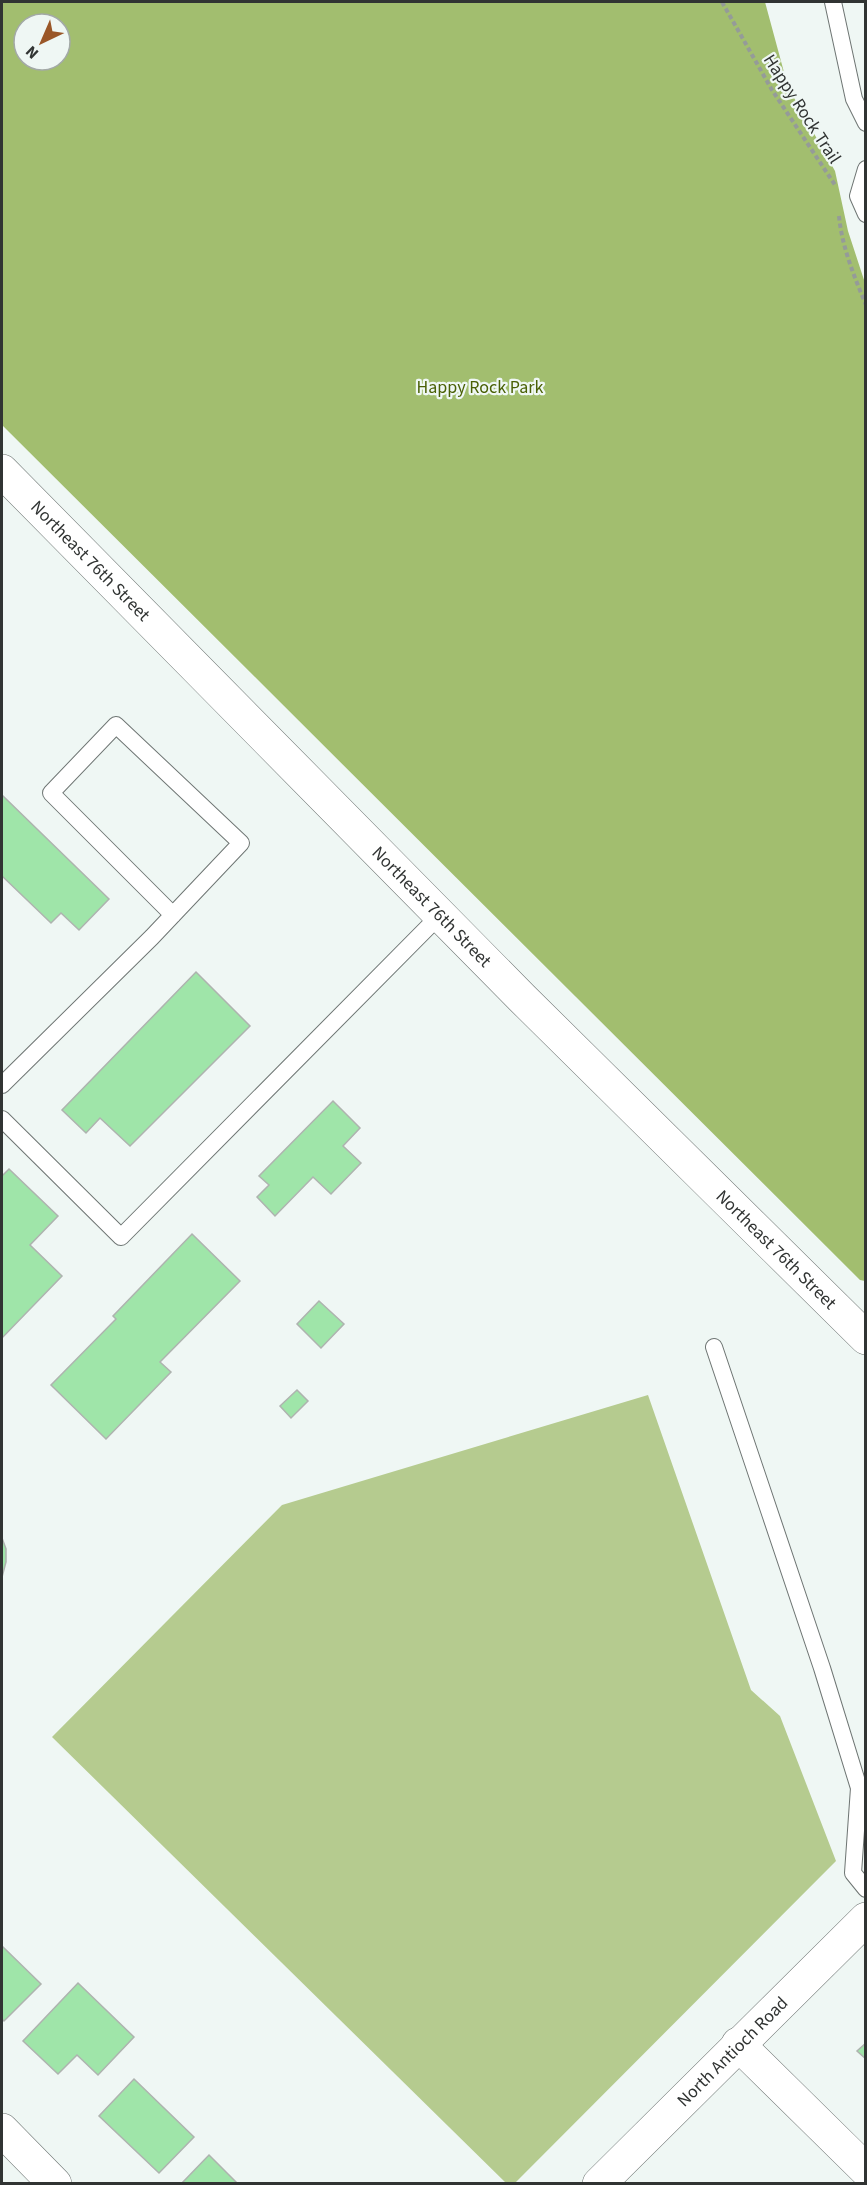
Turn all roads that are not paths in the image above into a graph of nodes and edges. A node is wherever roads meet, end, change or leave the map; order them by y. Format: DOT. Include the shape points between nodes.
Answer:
graph roads {
  1 [pos="833,2"];
  2 [pos="866,123"];
  3 [pos="866,169"];
  4 [pos="866,214"];
  5 [pos="2,471"];
  6 [pos="173,915"];
  7 [pos="440,915"];
  8 [pos="2,1085"];
  9 [pos="2,1119"];
  10 [pos="866,1338"];
  11 [pos="714,1347"];
  12 [pos="866,1889"];
  13 [pos="866,1919"];
  14 [pos="738,2044"];
  15 [pos="2,2130"];
  16 [pos="866,2170"];
  17 [pos="55,2184"];
  18 [pos="599,2184"];
  1 -- 2 [label="lane" via="854,99"];
  3 -- 4 [label="lane" via="858,196"];
  5 -- 7 [label="street, Northeast 76th Street"];
  6 -- 6 [label="lane" via="241,843 116,725 51,793"];
  6 -- 8 [label="lane"];
  7 -- 9 [label="lane" via="122,1237"];
  7 -- 10 [label="street, Northeast 76th Street"];
  11 -- 12 [label="lane" via="859,1788 853,1873"];
  13 -- 14 [label="street, North Antioch Road"];
  14 -- 16 [label="street"];
  14 -- 18 [label="street, North Antioch Road"];
  15 -- 17 [label="street"];
}
